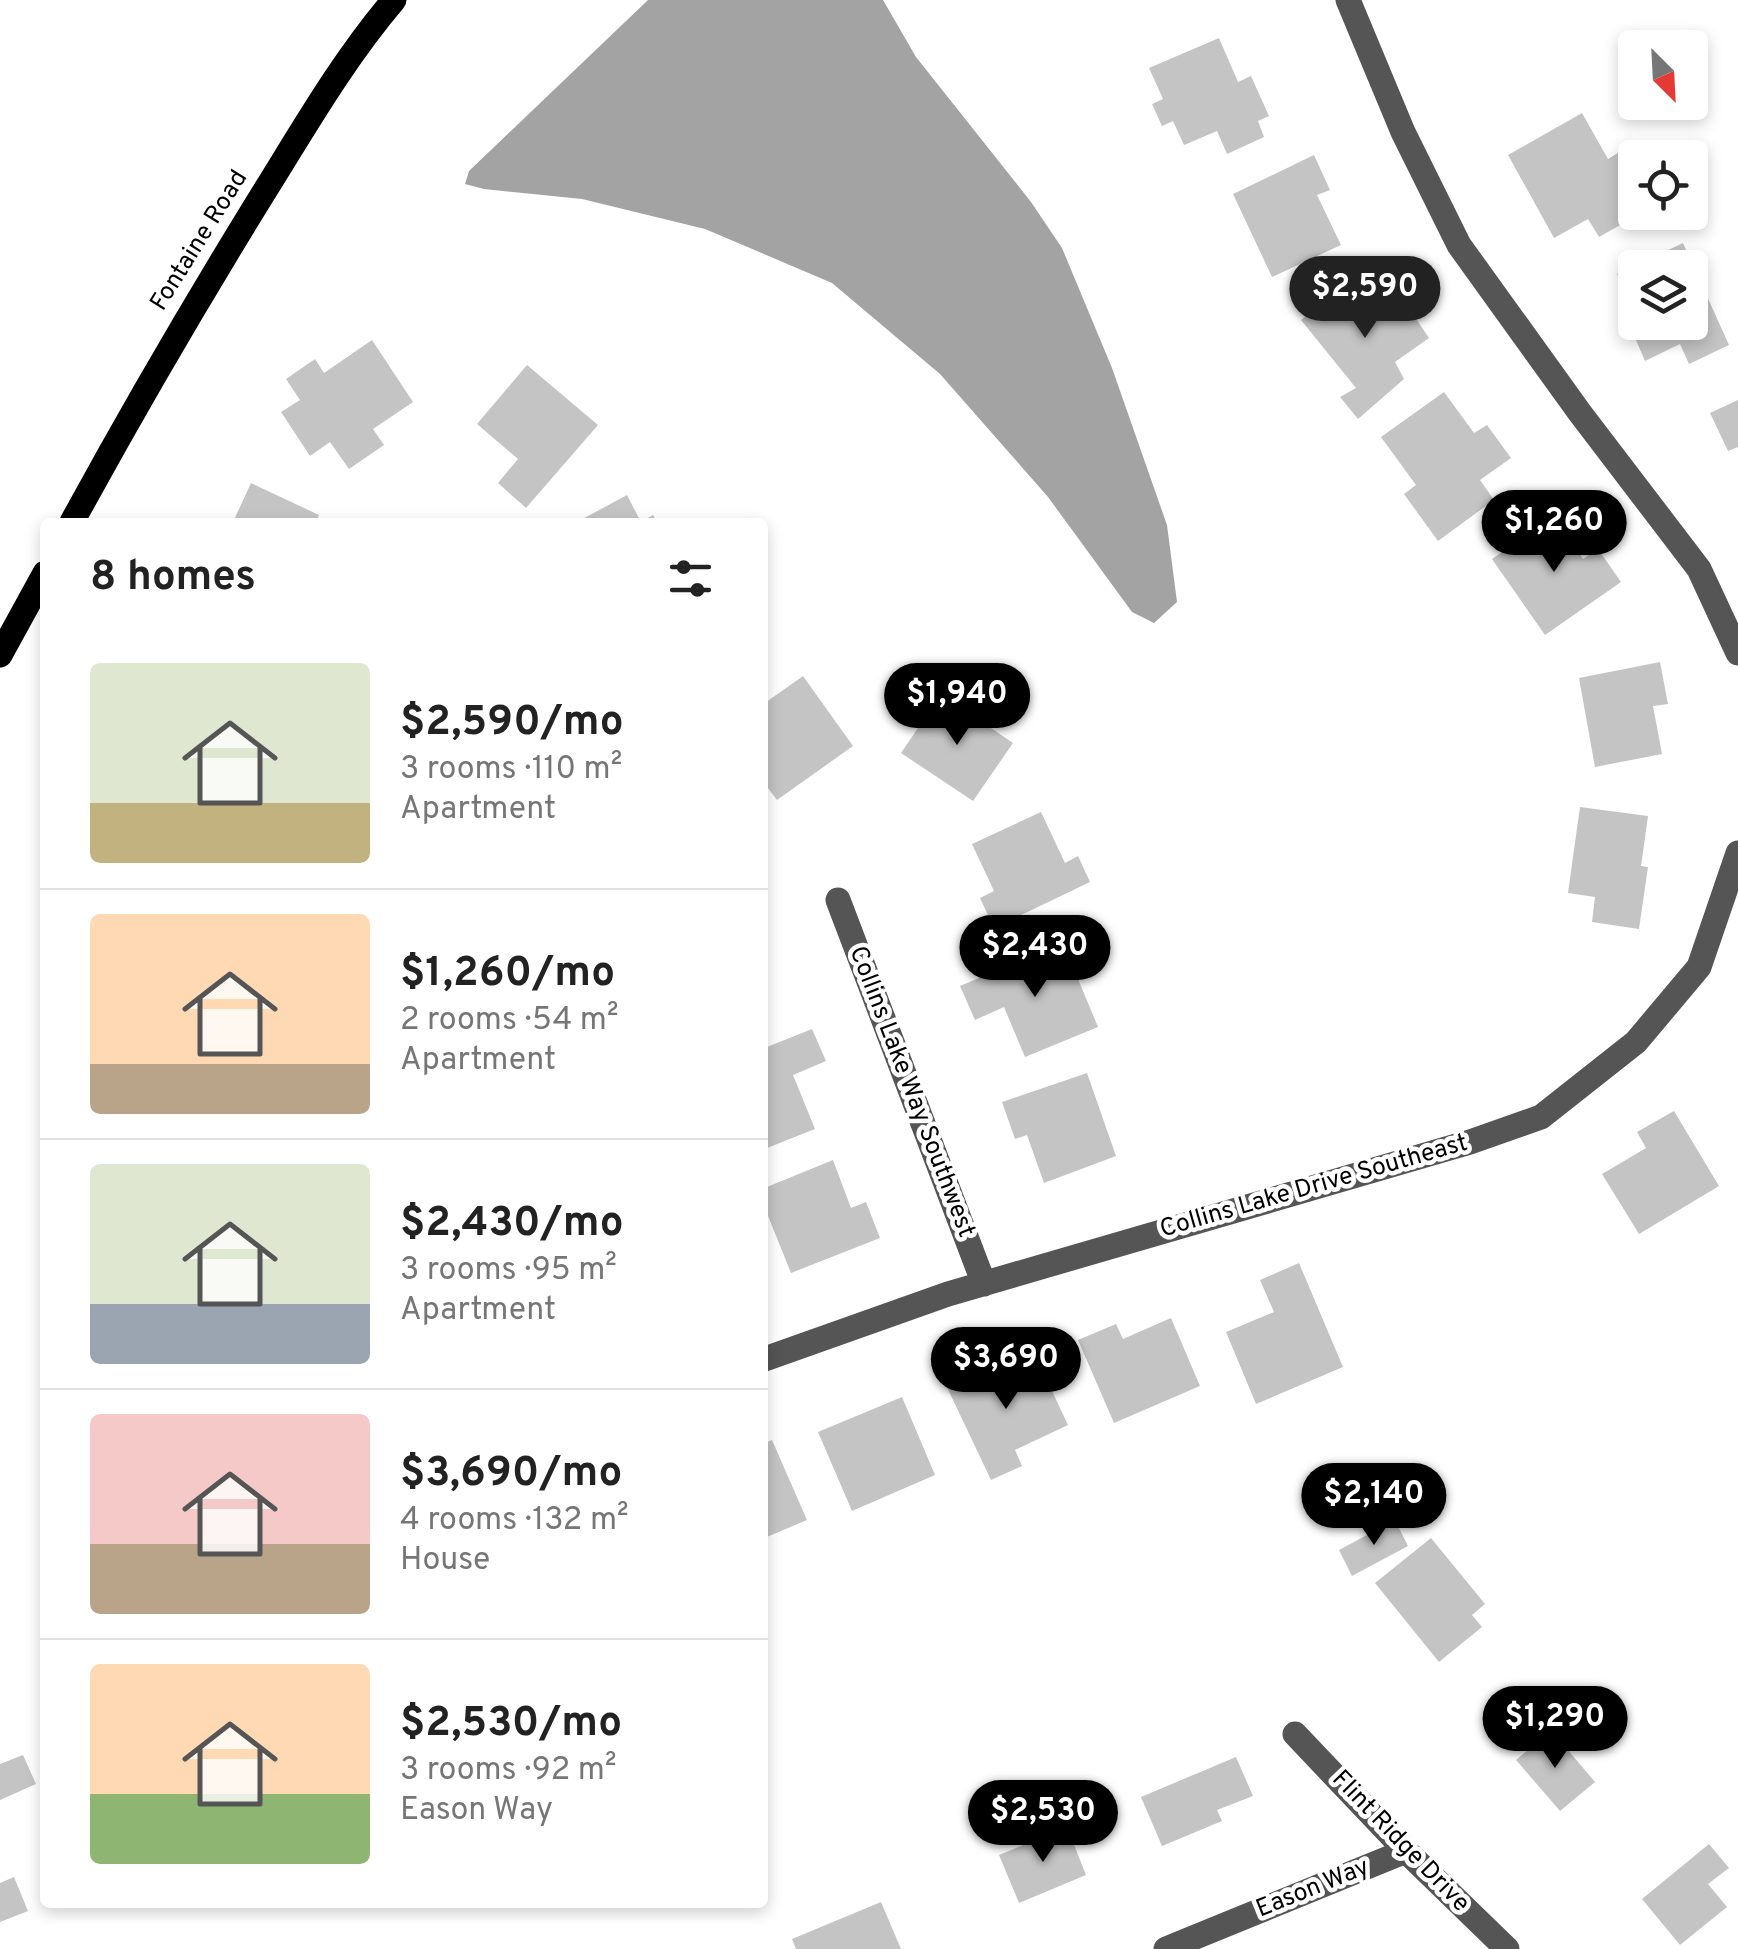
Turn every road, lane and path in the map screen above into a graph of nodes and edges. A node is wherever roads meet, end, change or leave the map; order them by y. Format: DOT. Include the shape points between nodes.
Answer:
graph roads {
  1 [pos="394,0"];
  2 [pos="1348,0"];
  3 [pos="74,518"];
  4 [pos="40,581"];
  5 [pos="1738,653"];
  6 [pos="0,655"];
  7 [pos="1736,864"];
  8 [pos="838,900"];
  9 [pos="984,1284"];
  10 [pos="768,1358"];
  11 [pos="1295,1734"];
  12 [pos="1406,1851"];
  13 [pos="1166,1949"];
  14 [pos="1507,1949"];
  1 -- 3 [label="main road, Fontaine Road" via="355,46 193,308"];
  2 -- 5 [label="street" via="1458,245 1699,569"];
  4 -- 6 [label="main road"];
  7 -- 9 [label="street, Collins Lake Drive Southeast" via="1699,968 1636,1042 1541,1117"];
  8 -- 9 [label="street, Collins Lake Way Southwest"];
  9 -- 10 [label="street, Collins Lake Drive Southeast"];
  11 -- 12 [label="street, Flint Ridge Drive"];
  12 -- 13 [label="street, Eason Way"];
  12 -- 14 [label="street, Flint Ridge Drive"];
}
